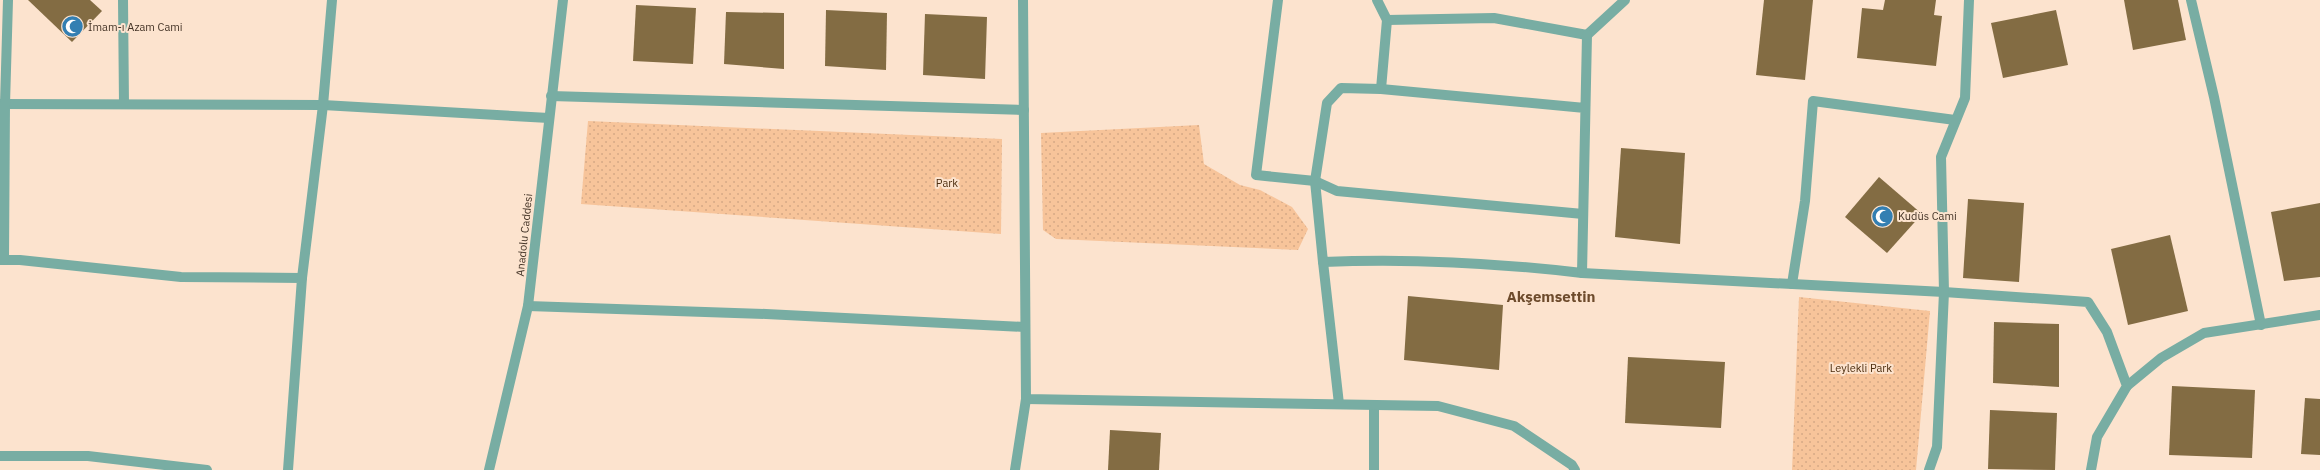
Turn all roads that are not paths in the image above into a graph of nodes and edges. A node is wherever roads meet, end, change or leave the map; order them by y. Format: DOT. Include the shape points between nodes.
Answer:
graph roads {
  1 [pos="8,0"];
  2 [pos="123,0"];
  3 [pos="332,0"];
  4 [pos="563,0"];
  5 [pos="1023,0"];
  6 [pos="1278,0"];
  7 [pos="1377,0"];
  8 [pos="1625,0"];
  9 [pos="1969,0"];
  10 [pos="2191,0"];
  11 [pos="1387,20"];
  12 [pos="1587,35"];
  13 [pos="1381,89"];
  14 [pos="552,96"];
  15 [pos="2,104"];
  16 [pos="124,104"];
  17 [pos="323,105"];
  18 [pos="1585,108"];
  19 [pos="1024,110"];
  20 [pos="549,118"];
  21 [pos="1955,120"];
  22 [pos="1315,182"];
  23 [pos="1582,214"];
  24 [pos="2,260"];
  25 [pos="1323,262"];
  26 [pos="1582,273"];
  27 [pos="302,278"];
  28 [pos="1792,284"];
  29 [pos="1944,292"];
  30 [pos="528,306"];
  31 [pos="2320,315"];
  32 [pos="1025,326"];
  33 [pos="2261,326"];
  34 [pos="2127,386"];
  35 [pos="1026,399"];
  36 [pos="1339,404"];
  37 [pos="1374,405"];
  38 [pos="0,456"];
  39 [pos="207,470"];
  40 [pos="288,470"];
  41 [pos="489,470"];
  42 [pos="1015,470"];
  43 [pos="1374,470"];
  44 [pos="1575,470"];
  45 [pos="1929,470"];
  46 [pos="2091,470"];
  1 -- 15 [label="street"];
  2 -- 16 [label="street"];
  3 -- 17 [label="street"];
  4 -- 14 [label="street, Anadolu Caddesi"];
  5 -- 19 [label="street"];
  6 -- 22 [label="street" via="1256,175"];
  7 -- 11 [label="street"];
  8 -- 12 [label="street"];
  9 -- 21 [label="street" via="1965,98"];
  10 -- 33 [label="street" via="2214,97"];
  11 -- 12 [label="street" via="1494,18"];
  11 -- 13 [label="street"];
  12 -- 18 [label="street"];
  13 -- 18 [label="street"];
  13 -- 22 [label="street" via="1341,88 1327,103"];
  14 -- 19 [label="street"];
  14 -- 20 [label="street, Anadolu Caddesi"];
  15 -- 16 [label="street"];
  15 -- 24 [label="street"];
  16 -- 17 [label="street"];
  17 -- 20 [label="street"];
  17 -- 27 [label="street"];
  18 -- 23 [label="street"];
  19 -- 32 [label="street"];
  20 -- 30 [label="street, Anadolu Caddesi"];
  21 -- 28 [label="street" via="1813,101 1806,200"];
  21 -- 29 [label="street" via="1941,157"];
  22 -- 23 [label="street" via="1337,191"];
  22 -- 25 [label="street"];
  23 -- 26 [label="street"];
  24 -- 27 [label="street" via="181,278"];
  25 -- 26 [label="street" via="1369,260 1501,264"];
  25 -- 36 [label="street"];
  26 -- 28 [label="street"];
  27 -- 40 [label="street"];
  28 -- 29 [label="street"];
  29 -- 34 [label="street" via="2088,302 2107,332"];
  29 -- 45 [label="street" via="1937,446"];
  30 -- 32 [label="street"];
  30 -- 41 [label="street, Anadolu Caddesi"];
  31 -- 33 [label="street"];
  32 -- 35 [label="street"];
  33 -- 34 [label="street" via="2204,333 2161,358"];
  34 -- 46 [label="street" via="2097,437"];
  35 -- 36 [label="street"];
  35 -- 42 [label="street"];
  36 -- 37 [label="street"];
  37 -- 43 [label="street"];
  37 -- 44 [label="street" via="1438,406 1514,426 1572,465"];
  38 -- 39 [label="street" via="88,456"];
}
